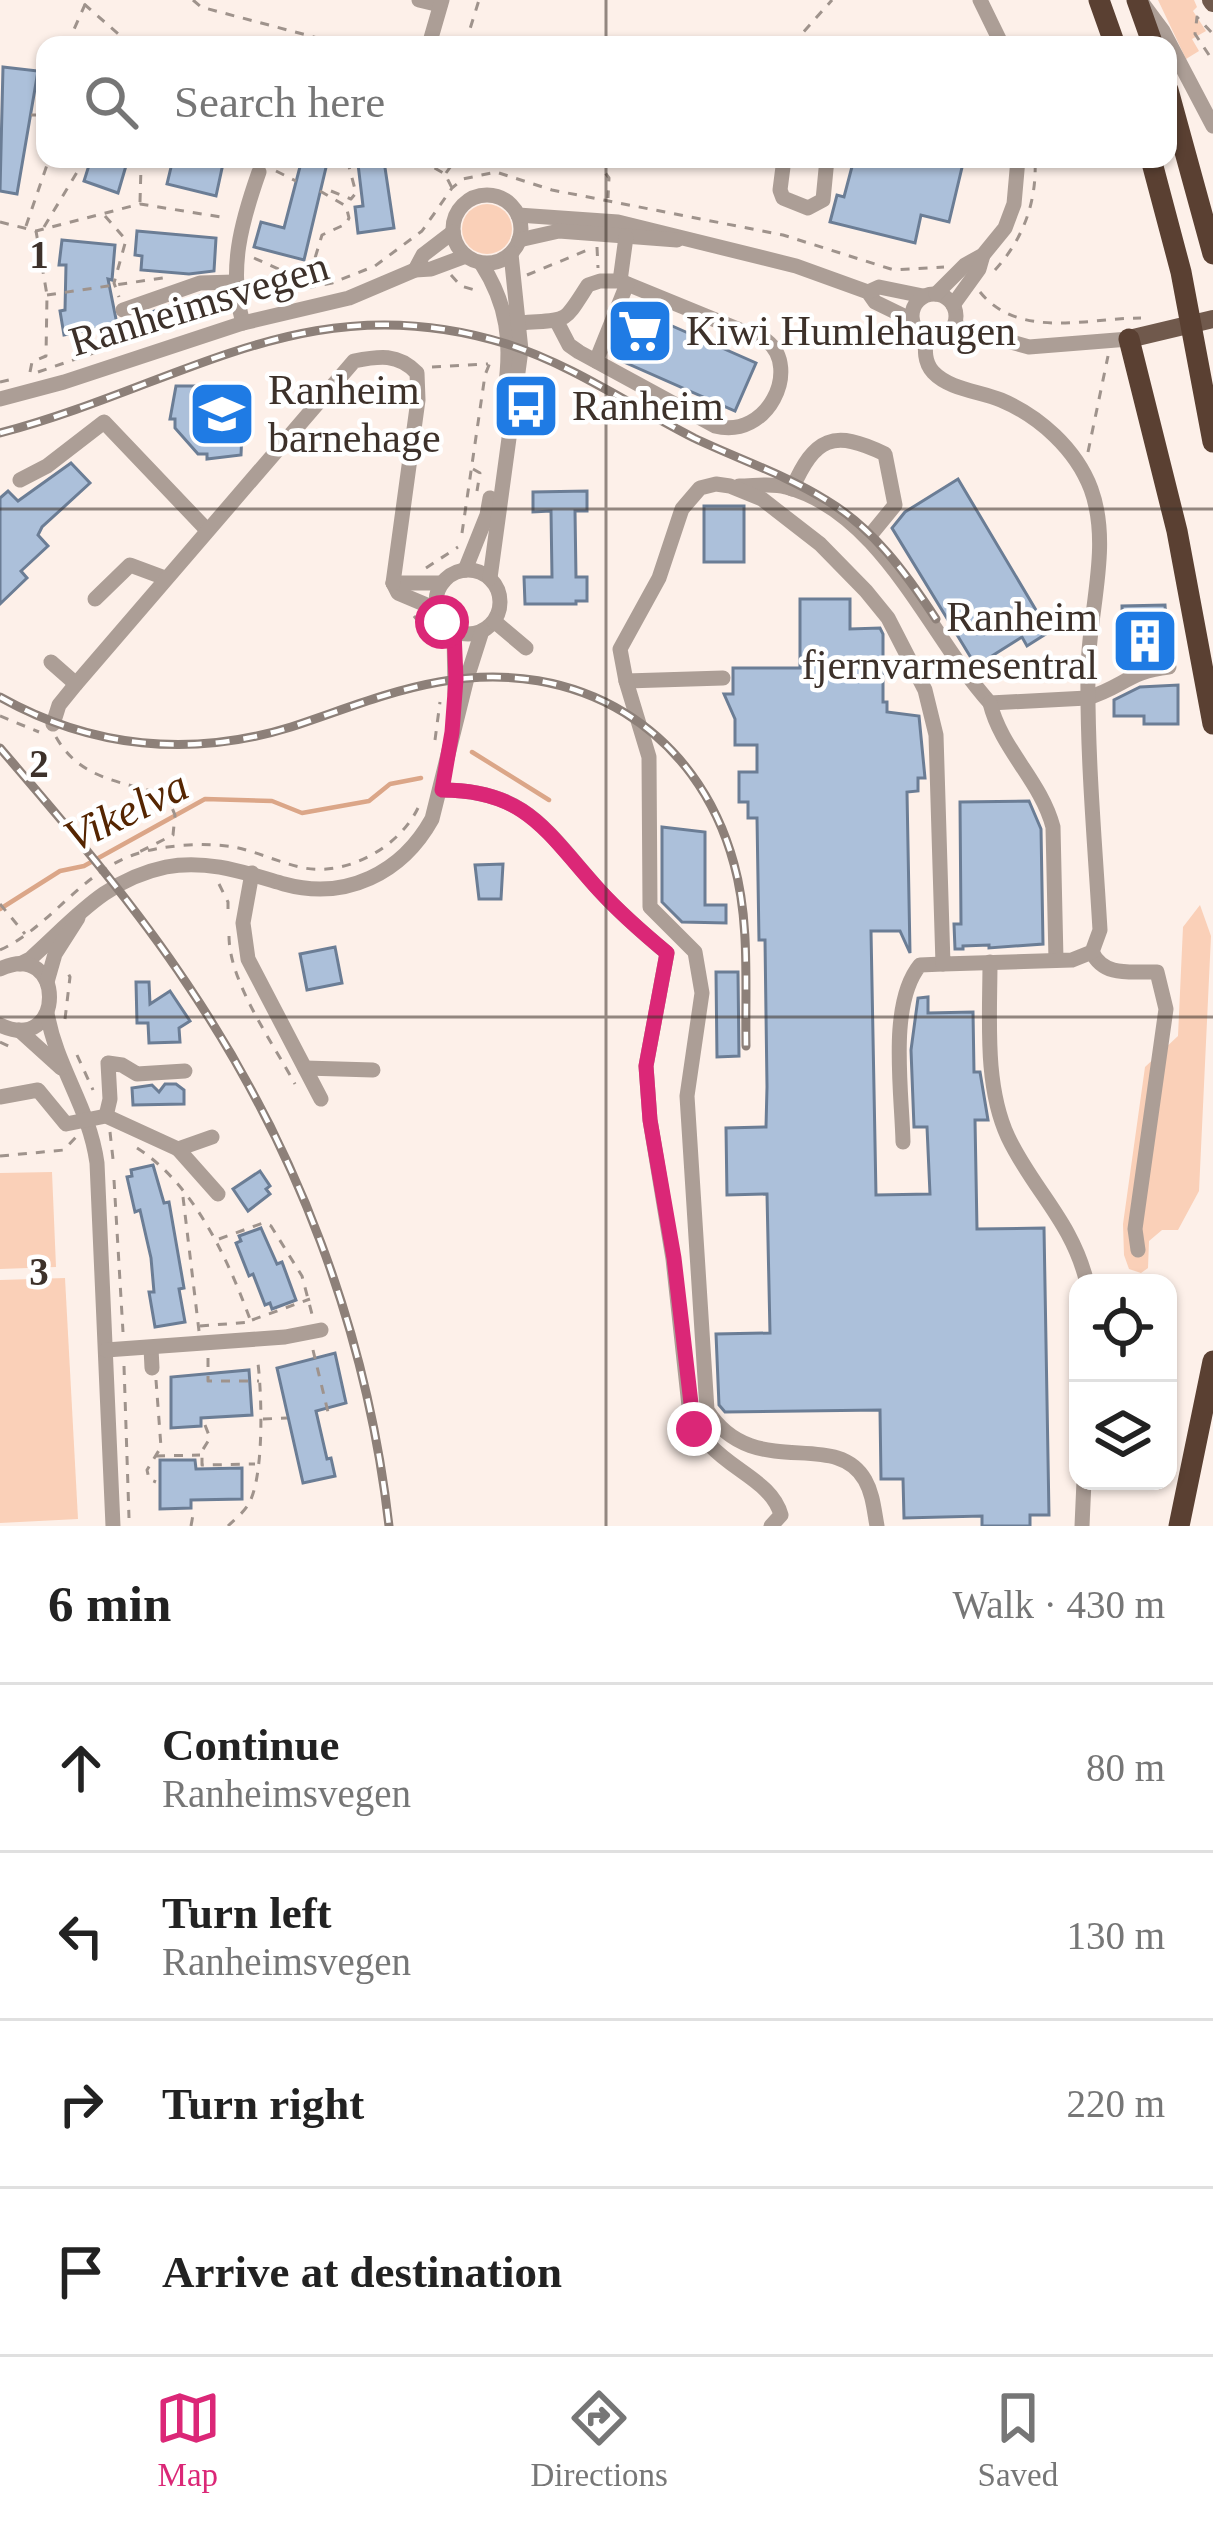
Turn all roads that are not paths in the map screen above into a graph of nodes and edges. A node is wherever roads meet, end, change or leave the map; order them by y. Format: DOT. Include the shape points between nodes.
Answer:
graph roads {
  1 [pos="419,0"];
  2 [pos="980,0"];
  3 [pos="1100,0"];
  4 [pos="1139,0"];
  5 [pos="441,3"];
  6 [pos="432,36"];
  7 [pos="998,36"];
  8 [pos="1112,36"];
  9 [pos="1150,36"];
  10 [pos="1166,36"];
  11 [pos="1177,57"];
  12 [pos="1177,123"];
  13 [pos="1213,126"];
  14 [pos="783,168"];
  15 [pos="826,168"];
  16 [pos="1017,168"];
  17 [pos="1153,168"];
  18 [pos="259,172"];
  19 [pos="518,215"];
  20 [pos="453,232"];
  21 [pos="626,237"];
  22 [pos="680,240"];
  23 [pos="515,247"];
  24 [pos="1213,254"];
  25 [pos="473,260"];
  26 [pos="415,270"];
  27 [pos="964,276"];
  28 [pos="234,282"];
  29 [pos="623,283"];
  30 [pos="868,292"];
  31 [pos="930,295"];
  32 [pos="953,305"];
  33 [pos="123,310"];
  34 [pos="556,320"];
  35 [pos="912,320"];
  36 [pos="1213,320"];
  37 [pos="243,323"];
  38 [pos="521,323"];
  39 [pos="954,326"];
  40 [pos="926,337"];
  41 [pos="1129,339"];
  42 [pos="596,361"];
  43 [pos="0,399"];
  44 [pos="1213,442"];
  45 [pos="20,480"];
  46 [pos="730,486"];
  47 [pos="792,489"];
  48 [pos="206,529"];
  49 [pos="868,538"];
  50 [pos="465,570"];
  51 [pos="166,578"];
  52 [pos="490,578"];
  53 [pos="393,583"];
  54 [pos="442,583"];
  55 [pos="95,599"];
  56 [pos="436,609"];
  57 [pos="488,626"];
  58 [pos="454,631"];
  59 [pos="526,649"];
  60 [pos="51,662"];
  61 [pos="1169,667"];
  62 [pos="723,678"];
  63 [pos="626,681"];
  64 [pos="76,684"];
  65 [pos="1088,698"];
  66 [pos="990,703"];
  67 [pos="1213,724"];
  68 [pos="55,732"];
  69 [pos="452,732"];
  70 [pos="442,787"];
  71 [pos="252,873"];
  72 [pos="86,905"];
  73 [pos="1092,952"];
  74 [pos="1056,960"];
  75 [pos="990,962"];
  76 [pos="20,964"];
  77 [pos="943,964"];
  78 [pos="0,969"];
  79 [pos="47,982"];
  80 [pos="47,1013"];
  81 [pos="0,1024"];
  82 [pos="19,1030"];
  83 [pos="305,1068"];
  84 [pos="64,1070"];
  85 [pos="373,1070"];
  86 [pos="185,1071"];
  87 [pos="0,1097"];
  88 [pos="321,1099"];
  89 [pos="92,1123"];
  90 [pos="212,1137"];
  91 [pos="903,1142"];
  92 [pos="178,1149"];
  93 [pos="218,1194"];
  94 [pos="1138,1250"];
  95 [pos="1085,1274"];
  96 [pos="315,1332"];
  97 [pos="152,1348"];
  98 [pos="106,1349"];
  99 [pos="1213,1361"];
  100 [pos="152,1368"];
  101 [pos="1084,1490"];
  102 [pos="776,1520"];
  103 [pos="113,1526"];
  104 [pos="877,1526"];
  105 [pos="1082,1526"];
  106 [pos="1179,1526"];
  1 -- 5 [label="street"];
  2 -- 7 [label="street"];
  3 -- 8 [label="highway"];
  4 -- 9 [label="highway"];
  4 -- 10 [label="street"];
  5 -- 6 [label="street"];
  11 -- 13 [label="street"];
  12 -- 24 [label="highway"];
  14 -- 15 [label="street" via="783,198 808,208 824,200"];
  16 -- 27 [label="street" via="1011,216 980,269"];
  17 -- 44 [label="highway"];
  18 -- 28 [label="street"];
  19 -- 20 [label="street" via="497,196 478,196 462,206"];
  19 -- 22 [label="street" via="618,222"];
  19 -- 23 [label="street"];
  20 -- 25 [label="street"];
  20 -- 26 [label="street, Ranheimsvegen"];
  21 -- 22 [label="street"];
  21 -- 23 [label="street" via="559,231"];
  21 -- 29 [label="street"];
  22 -- 30 [label="street"];
  23 -- 25 [label="street" via="497,262"];
  23 -- 38 [label="street"];
  25 -- 26 [label="street, Ranheimsvegen"];
  25 -- 50 [label="street" via="503,305 509,345 487,515"];
  26 -- 37 [label="street, Ranheimsvegen" via="349,298"];
  27 -- 31 [label="street"];
  27 -- 32 [label="street"];
  28 -- 33 [label="street" via="200,283"];
  28 -- 37 [label="street"];
  29 -- 34 [label="street" via="587,285 572,313"];
  29 -- 42 [label="street"];
  29 -- 42 [label="street" via="767,341 779,376 771,404 754,424 726,429"];
  30 -- 31 [label="street"];
  30 -- 35 [label="street"];
  31 -- 32 [label="street"];
  31 -- 35 [label="street" via="913,307"];
  32 -- 39 [label="street"];
  34 -- 38 [label="street"];
  34 -- 42 [label="street" via="569,345"];
  35 -- 40 [label="street"];
  36 -- 41 [label="main road" via="1153,326"];
  37 -- 43 [label="street, Ranheimsvegen"];
  38 -- 52 [label="street"];
  39 -- 40 [label="street"];
  39 -- 41 [label="street" via="1029,347"];
  40 -- 65 [label="street" via="935,374 1026,413 1084,472 1099,518"];
  41 -- 67 [label="highway" via="1177,530"];
  45 -- 48 [label="street" via="104,422"];
  46 -- 47 [label="street"];
  46 -- 63 [label="street" via="700,488 682,509 659,578 620,649"];
  46 -- 77 [label="street" via="777,510 866,591 925,690 936,735"];
  47 -- 49 [label="street"];
  47 -- 49 [label="street" via="807,455 831,440 852,438 885,454 895,505"];
  48 -- 51 [label="street"];
  48 -- 53 [label="street" via="354,361 404,360 417,373 418,400"];
  49 -- 66 [label="street"];
  50 -- 52 [label="street"];
  50 -- 54 [label="street"];
  51 -- 55 [label="street" via="130,565"];
  51 -- 64 [label="street"];
  52 -- 57 [label="street" via="500,599"];
  53 -- 54 [label="street"];
  53 -- 56 [label="street"];
  54 -- 56 [label="street"];
  56 -- 58 [label="street"];
  57 -- 58 [label="street"];
  57 -- 59 [label="street"];
  57 -- 69 [label="street"];
  58 -- 69 [label="street"];
  60 -- 64 [label="street"];
  61 -- 65 [label="street" via="1136,673"];
  62 -- 63 [label="street"];
  63 -- 104 [label="street" via="650,757 650,907 695,952 702,993 687,1096 707,1410 748,1448 829,1455 856,1467"];
  64 -- 68 [label="street" via="59,704"];
  65 -- 66 [label="street"];
  65 -- 73 [label="street" via="1101,827 1100,930"];
  66 -- 74 [label="street" via="1053,826"];
  69 -- 70 [label="street"];
  70 -- 71 [label="street" via="421,838 392,868 361,884 308,887"];
  70 -- 102 [label="street" via="493,794 530,816 667,953 646,1066 689,1406 694,1429 717,1455 776,1499"];
  71 -- 72 [label="street" via="168,867"];
  71 -- 83 [label="street" via="243,922 248,959"];
  72 -- 76 [label="street"];
  72 -- 79 [label="street"];
  73 -- 74 [label="street"];
  73 -- 94 [label="street" via="1110,971 1157,972 1166,1009"];
  74 -- 75 [label="street"];
  75 -- 77 [label="street"];
  75 -- 95 [label="street" via="1000,1111"];
  76 -- 78 [label="street"];
  76 -- 79 [label="street"];
  77 -- 91 [label="street" via="920,964 907,981"];
  79 -- 80 [label="street"];
  80 -- 82 [label="street"];
  80 -- 84 [label="street"];
  81 -- 82 [label="street"];
  82 -- 84 [label="street"];
  83 -- 85 [label="street"];
  83 -- 88 [label="street"];
  84 -- 89 [label="street"];
  86 -- 89 [label="street" via="137,1074 107,1063 110,1099"];
  87 -- 89 [label="street" via="38,1090 66,1124"];
  89 -- 92 [label="street"];
  89 -- 98 [label="street"];
  90 -- 92 [label="street"];
  92 -- 93 [label="street"];
  96 -- 97 [label="street"];
  97 -- 98 [label="street"];
  97 -- 100 [label="street"];
  98 -- 103 [label="street"];
  99 -- 106 [label="highway"];
  101 -- 105 [label="street"];
}
